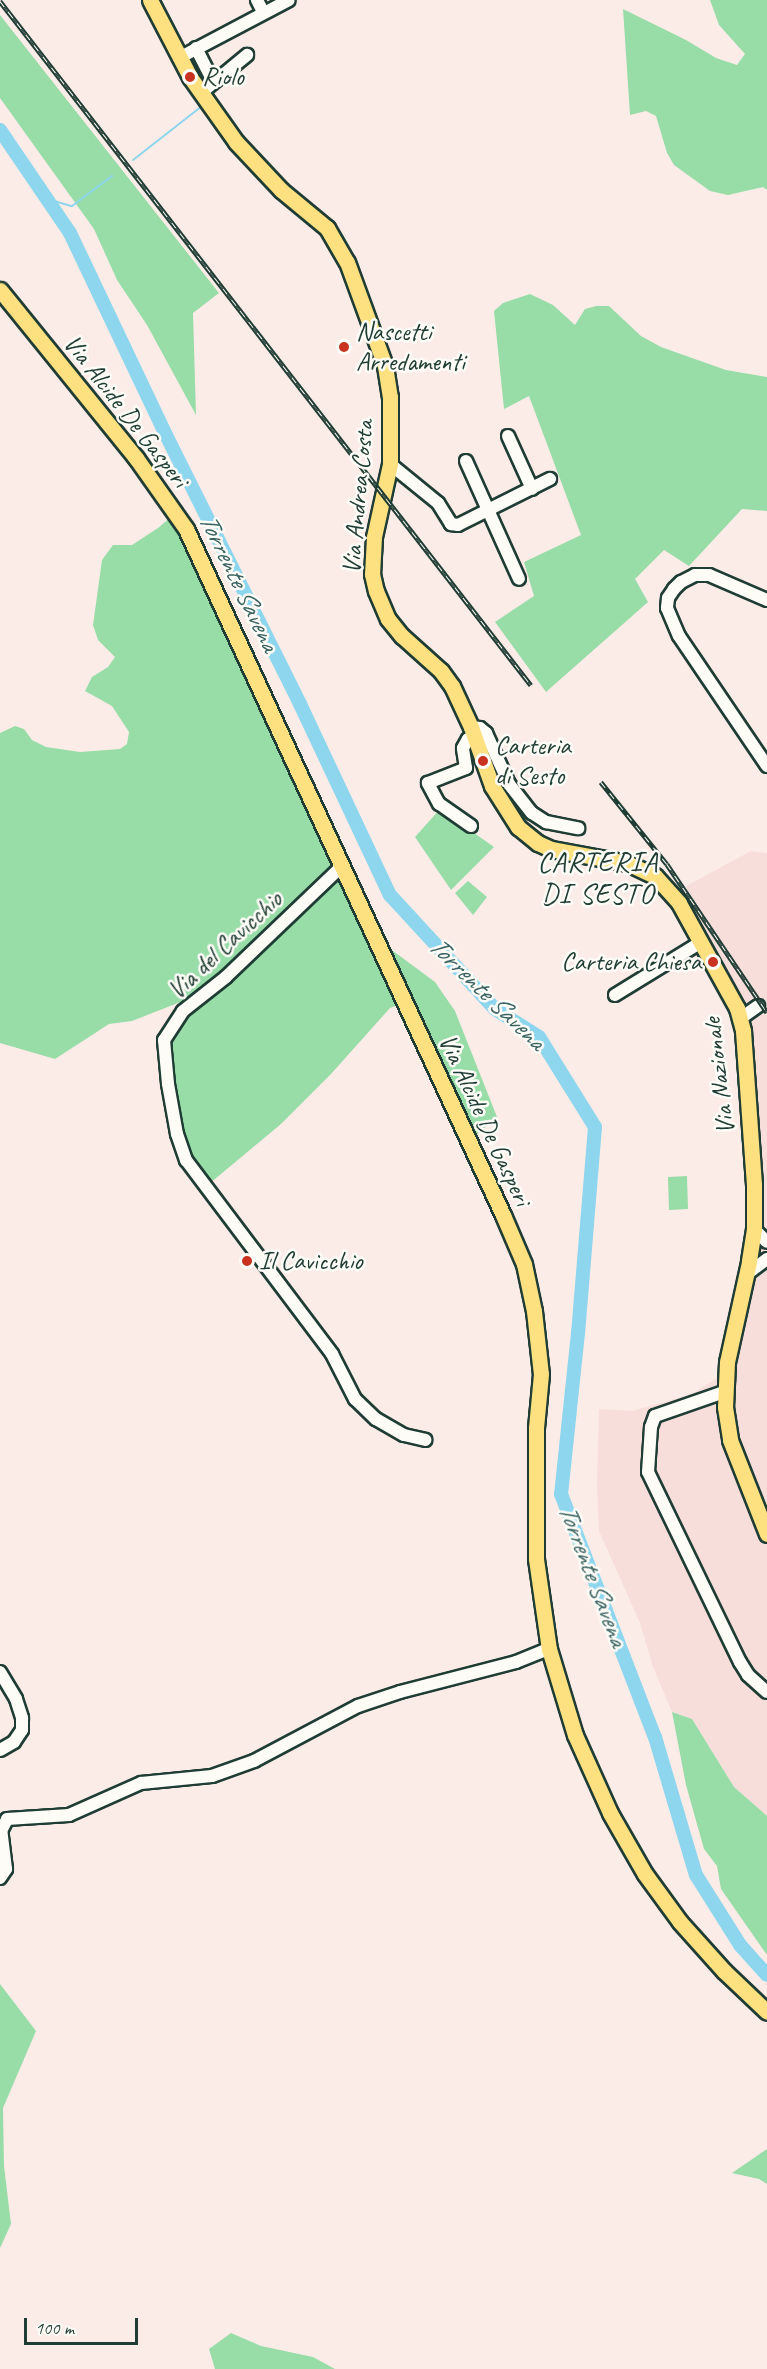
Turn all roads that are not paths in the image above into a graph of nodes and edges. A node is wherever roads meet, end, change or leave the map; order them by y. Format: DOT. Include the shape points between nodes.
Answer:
graph roads {
  1 [pos="150,0"];
  2 [pos="257,0"];
  3 [pos="289,0"];
  4 [pos="263,12"];
  5 [pos="196,48"];
  6 [pos="247,55"];
  7 [pos="178,58"];
  8 [pos="213,82"];
  9 [pos="201,93"];
  10 [pos="0,290"];
  11 [pos="508,436"];
  12 [pos="466,461"];
  13 [pos="390,464"];
  14 [pos="550,479"];
  15 [pos="532,489"];
  16 [pos="487,510"];
  17 [pos="519,579"];
  18 [pos="767,600"];
  19 [pos="452,686"];
  20 [pos="472,732"];
  21 [pos="767,766"];
  22 [pos="471,826"];
  23 [pos="578,828"];
  24 [pos="342,866"];
  25 [pos="701,942"];
  26 [pos="615,995"];
  27 [pos="758,1006"];
  28 [pos="741,1018"];
  29 [pos="754,1229"];
  30 [pos="767,1243"];
  31 [pos="752,1251"];
  32 [pos="767,1258"];
  33 [pos="747,1274"];
  34 [pos="724,1392"];
  35 [pos="425,1440"];
  36 [pos="767,1534"];
  37 [pos="549,1649"];
  38 [pos="0,1672"];
  39 [pos="767,1692"];
  40 [pos="0,1750"];
  41 [pos="0,1878"];
  42 [pos="767,2012"];
  1 -- 7 [label="main road, Via Andrea Costa"];
  2 -- 4 [label="street"];
  3 -- 4 [label="street"];
  4 -- 5 [label="street"];
  5 -- 7 [label="street"];
  5 -- 8 [label="street"];
  6 -- 8 [label="street"];
  7 -- 9 [label="main road, Via Andrea Costa"];
  8 -- 9 [label="street"];
  9 -- 13 [label="main road, Via Andrea Costa" via="257,167 320,221 339,245 385,366 390,397"];
  10 -- 24 [label="main road, Via Alcide De Gasperi" via="136,458 186,529"];
  11 -- 15 [label="street"];
  12 -- 16 [label="street"];
  13 -- 16 [label="street" via="438,503 451,524 458,525"];
  13 -- 19 [label="main road, Via Andrea Costa" via="374,537 372,574 376,591 392,625"];
  14 -- 15 [label="street"];
  15 -- 16 [label="street"];
  16 -- 17 [label="street"];
  18 -- 21 [label="street" via="709,576 695,575 674,589 667,608 679,636"];
  19 -- 20 [label="main road, Via Nazionale"];
  20 -- 22 [label="street" via="463,748 466,768 428,783 439,804"];
  20 -- 23 [label="street, Via Nazionale" via="480,728 486,733 509,784 532,813 546,822"];
  20 -- 25 [label="main road, Via Nazionale" via="496,796 527,835 551,849 646,870 672,893"];
  24 -- 35 [label="street, Via del Cavicchio" via="226,977 183,1011 164,1040 168,1084 186,1160 332,1354 355,1399 376,1419 404,1435"];
  24 -- 37 [label="main road, Via Alcide De Gasperi" via="524,1264 541,1374 536,1428 536,1559"];
  25 -- 26 [label="street"];
  25 -- 28 [label="main road, Via Nazionale"];
  27 -- 28 [label="street"];
  28 -- 29 [label="main road, Via Nazionale"];
  29 -- 30 [label="street"];
  29 -- 31 [label="main road, Via Nazionale"];
  30 -- 31 [label="street"];
  31 -- 32 [label="street"];
  31 -- 33 [label="main road, Via Nazionale"];
  32 -- 33 [label="street"];
  33 -- 34 [label="main road, Via Nazionale"];
  34 -- 36 [label="main road, Via Nazionale" via="730,1440"];
  34 -- 39 [label="street" via="655,1416 648,1472 740,1662"];
  37 -- 41 [label="street" via="516,1662 358,1706 254,1761 212,1776 141,1784 69,1815 7,1819 1,1831 6,1869"];
  37 -- 42 [label="main road, Via Alcide De Gasperi" via="575,1735 610,1813 645,1874 680,1922"];
  38 -- 40 [label="street" via="22,1718 22,1730 14,1742"];
}
